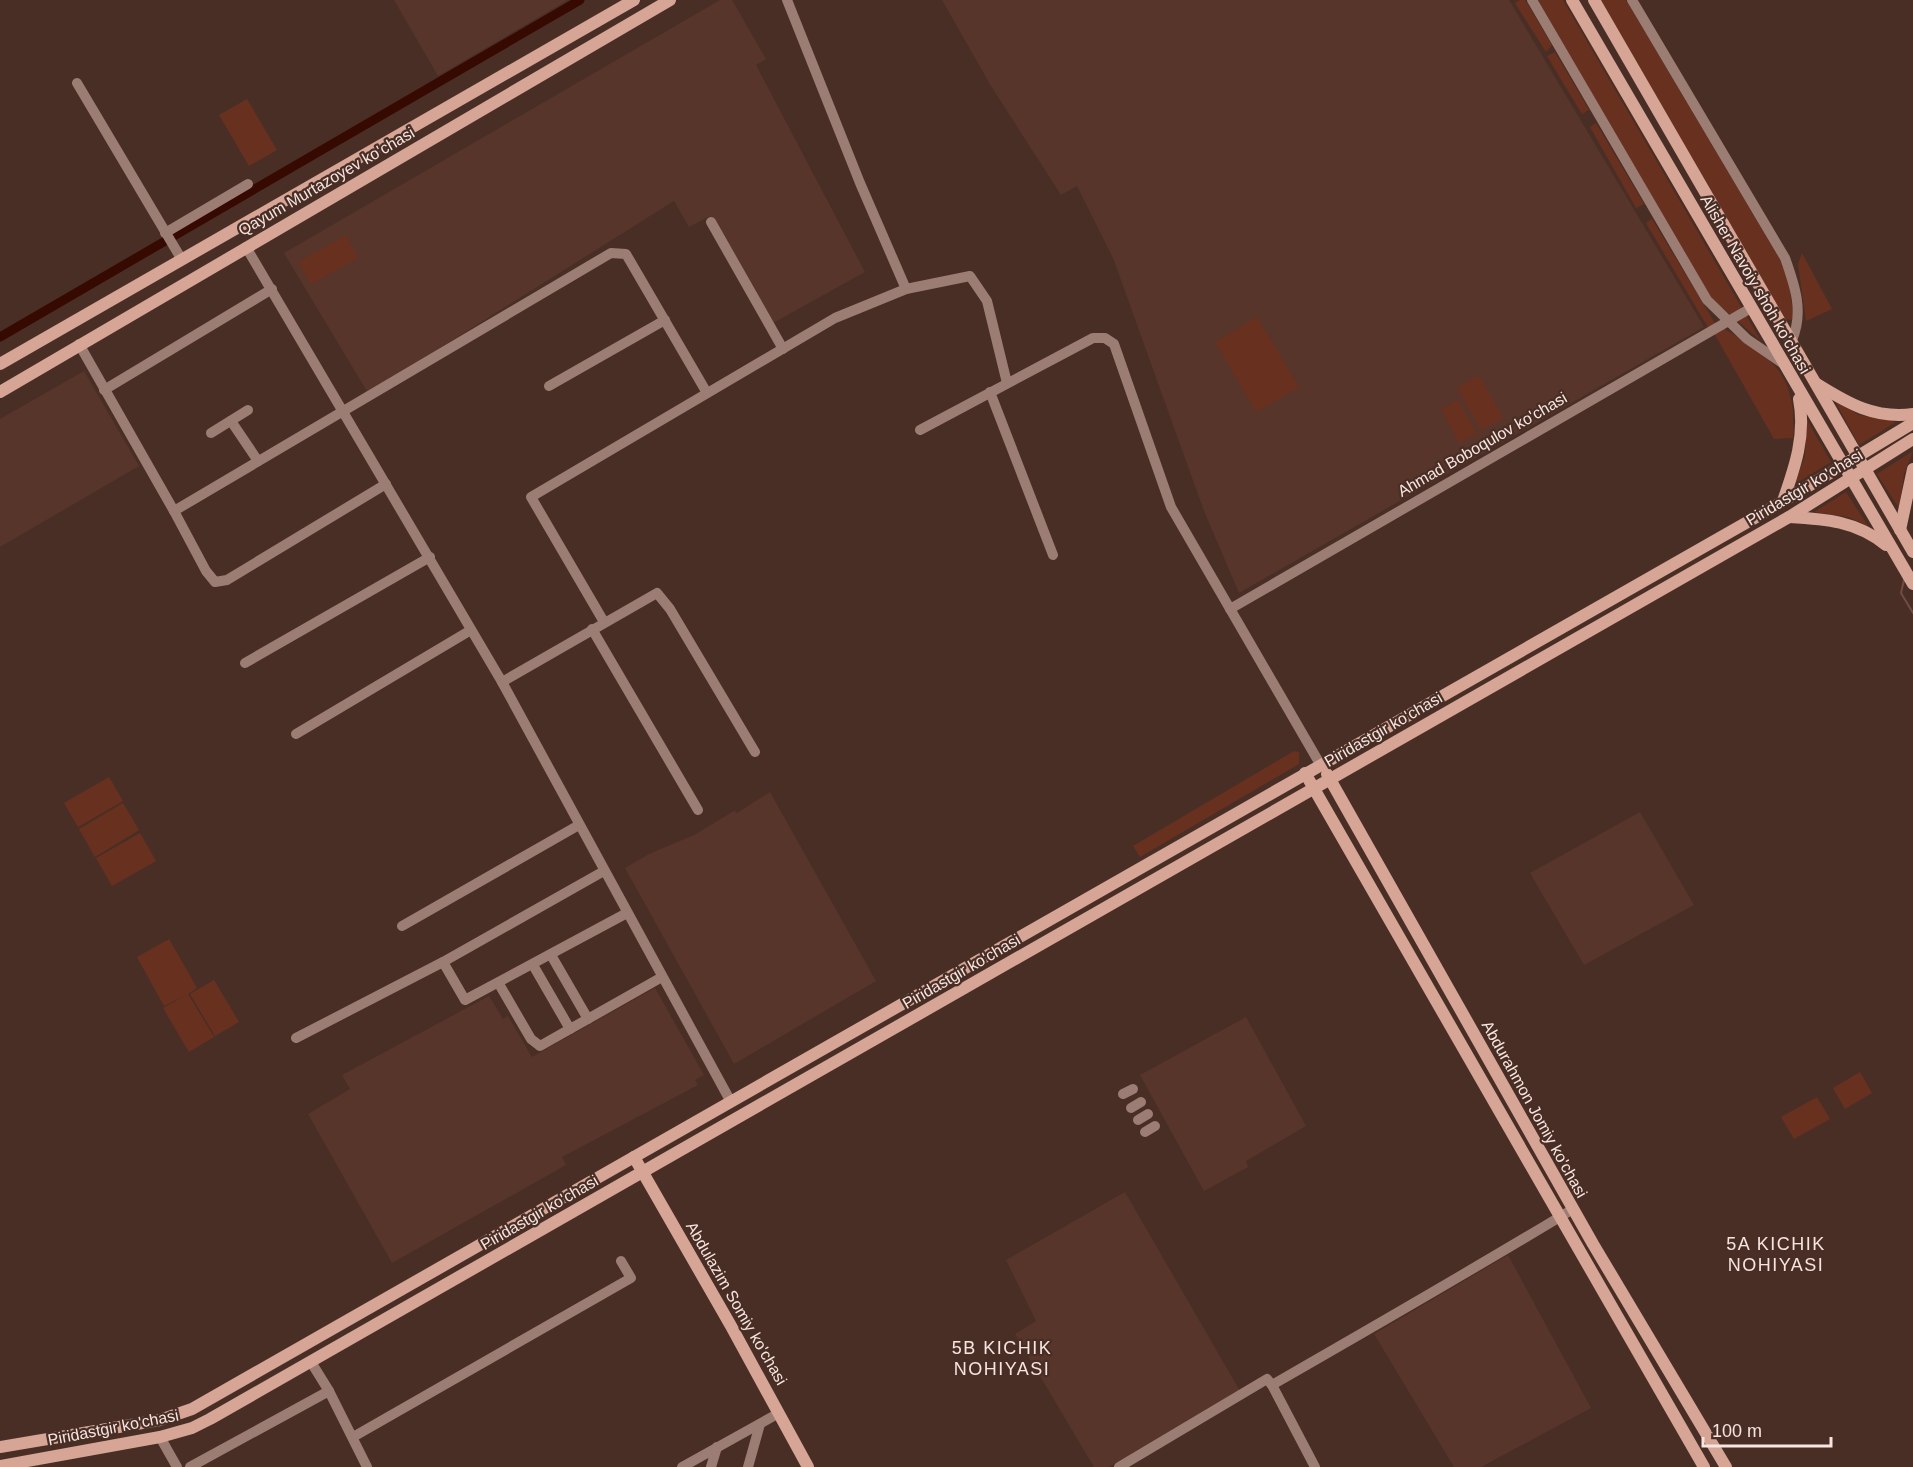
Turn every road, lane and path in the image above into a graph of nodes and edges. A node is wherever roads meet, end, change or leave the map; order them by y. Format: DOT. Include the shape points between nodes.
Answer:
graph roads {
  1 [pos="634,0"];
  2 [pos="670,0"];
  3 [pos="787,0"];
  4 [pos="1532,0"];
  5 [pos="1572,0"];
  6 [pos="1594,0"];
  7 [pos="1632,0"];
  8 [pos="77,83"];
  9 [pos="248,184"];
  10 [pos="249,222"];
  11 [pos="711,222"];
  12 [pos="168,238"];
  13 [pos="259,239"];
  14 [pos="246,247"];
  15 [pos="182,260"];
  16 [pos="272,288"];
  17 [pos="906,289"];
  18 [pos="1751,308"];
  19 [pos="665,320"];
  20 [pos="1728,322"];
  21 [pos="1792,340"];
  22 [pos="79,344"];
  23 [pos="783,349"];
  24 [pos="1782,363"];
  25 [pos="0,364"];
  26 [pos="1006,383"];
  27 [pos="1816,384"];
  28 [pos="549,386"];
  29 [pos="1797,389"];
  30 [pos="104,390"];
  31 [pos="0,392"];
  32 [pos="990,392"];
  33 [pos="707,393"];
  34 [pos="248,411"];
  35 [pos="344,412"];
  36 [pos="1913,414"];
  37 [pos="231,421"];
  38 [pos="1913,423"];
  39 [pos="920,430"];
  40 [pos="211,433"];
  41 [pos="1913,439"];
  42 [pos="1856,456"];
  43 [pos="258,461"];
  44 [pos="1842,465"];
  45 [pos="1913,469"];
  46 [pos="1864,470"];
  47 [pos="1851,479"];
  48 [pos="386,484"];
  49 [pos="1783,501"];
  50 [pos="174,511"];
  51 [pos="1789,517"];
  52 [pos="1900,530"];
  53 [pos="1892,550"];
  54 [pos="1913,552"];
  55 [pos="1053,555"];
  56 [pos="430,557"];
  57 [pos="1913,584"];
  58 [pos="1230,609"];
  59 [pos="604,622"];
  60 [pos="592,629"];
  61 [pos="471,630"];
  62 [pos="245,663"];
  63 [pos="502,682"];
  64 [pos="296,734"];
  65 [pos="755,752"];
  66 [pos="1320,764"];
  67 [pos="1305,773"];
  68 [pos="1329,779"];
  69 [pos="1314,788"];
  70 [pos="698,810"];
  71 [pos="579,825"];
  72 [pos="604,871"];
  73 [pos="627,913"];
  74 [pos="402,926"];
  75 [pos="551,955"];
  76 [pos="443,962"];
  77 [pos="533,965"];
  78 [pos="662,977"];
  79 [pos="499,984"];
  80 [pos="588,1019"];
  81 [pos="570,1029"];
  82 [pos="296,1038"];
  83 [pos="731,1102"];
  84 [pos="634,1157"];
  85 [pos="642,1172"];
  86 [pos="1573,1209"];
  87 [pos="1560,1218"];
  88 [pos="621,1261"];
  89 [pos="311,1362"];
  90 [pos="1272,1385"];
  91 [pos="329,1391"];
  92 [pos="779,1413"];
  93 [pos="760,1424"];
  94 [pos="160,1437"];
  95 [pos="353,1437"];
  96 [pos="3,1445"];
  97 [pos="717,1447"];
  98 [pos="14,1465"];
  99 [pos="0,1466"];
  100 [pos="177,1467"];
  101 [pos="189,1467"];
  102 [pos="368,1467"];
  103 [pos="682,1467"];
  104 [pos="711,1467"];
  105 [pos="748,1467"];
  106 [pos="808,1467"];
  107 [pos="1119,1467"];
  108 [pos="1315,1467"];
  109 [pos="1704,1467"];
  110 [pos="1726,1467"];
  1 -- 10 [label="main road, Qayum Murtazoyev ko'chasi"];
  2 -- 13 [label="main road, Qayum Murtazoyev ko'chasi"];
  3 -- 17 [label="street"];
  4 -- 20 [label="street" via="1693,278"];
  5 -- 18 [label="main road, Alisher Navoiy shoh ko'chasi"];
  6 -- 21 [label="main road, Alisher Navoiy shoh ko'chasi"];
  7 -- 21 [label="street" via="1785,258 1799,310"];
  8 -- 12 [label="street"];
  9 -- 12 [label="street"];
  10 -- 13 [label="main road"];
  10 -- 15 [label="main road, Qayum Murtazoyev ko'chasi"];
  11 -- 23 [label="street"];
  12 -- 15 [label="street"];
  13 -- 14 [label="main road, Qayum Murtazoyev ko'chasi"];
  14 -- 16 [label="street"];
  14 -- 22 [label="main road, Qayum Murtazoyev ko'chasi"];
  15 -- 25 [label="main road, Qayum Murtazoyev ko'chasi"];
  16 -- 30 [label="street"];
  16 -- 35 [label="street"];
  17 -- 23 [label="street" via="835,318"];
  17 -- 26 [label="street" via="970,276 987,301"];
  18 -- 20 [label="street, Ahmad Boboqulov ko'chasi"];
  18 -- 24 [label="main road, Alisher Navoiy shoh ko'chasi"];
  19 -- 28 [label="street"];
  19 -- 33 [label="street"];
  19 -- 35 [label="street" via="626,254 611,253"];
  20 -- 24 [label="street"];
  20 -- 58 [label="street, Ahmad Boboqulov ko'chasi"];
  21 -- 27 [label="main road, Alisher Navoiy shoh ko'chasi"];
  22 -- 30 [label="street"];
  22 -- 31 [label="main road, Qayum Murtazoyev ko'chasi"];
  23 -- 33 [label="street"];
  24 -- 29 [label="main road, Alisher Navoiy shoh ko'chasi"];
  26 -- 32 [label="street"];
  26 -- 58 [label="street" via="1093,338 1105,338 1114,344 1171,507"];
  27 -- 36 [label="main road" via="1860,410 1898,416"];
  27 -- 42 [label="main road, Alisher Navoiy shoh ko'chasi"];
  29 -- 44 [label="main road, Alisher Navoiy shoh ko'chasi"];
  29 -- 49 [label="main road" via="1801,441"];
  30 -- 50 [label="street"];
  32 -- 39 [label="street"];
  32 -- 55 [label="street"];
  33 -- 59 [label="street" via="531,497"];
  34 -- 37 [label="street"];
  35 -- 43 [label="street"];
  35 -- 48 [label="street"];
  37 -- 40 [label="street"];
  37 -- 43 [label="street"];
  38 -- 42 [label="main road, Piridastgir ko'chasi"];
  41 -- 46 [label="main road, Piridastgir ko'chasi"];
  42 -- 44 [label="main road, Piridastgir ko'chasi"];
  42 -- 46 [label="main road, Alisher Navoiy shoh ko'chasi"];
  43 -- 50 [label="street"];
  44 -- 47 [label="main road, Alisher Navoiy shoh ko'chasi"];
  44 -- 49 [label="main road, Piridastgir ko'chasi"];
  45 -- 52 [label="main road"];
  46 -- 47 [label="main road, Piridastgir ko'chasi"];
  46 -- 52 [label="main road, Alisher Navoiy shoh ko'chasi"];
  47 -- 51 [label="main road, Piridastgir ko'chasi"];
  47 -- 53 [label="main road, Alisher Navoiy shoh ko'chasi"];
  48 -- 50 [label="street" via="227,580 215,582"];
  48 -- 56 [label="street"];
  49 -- 66 [label="main road, Piridastgir ko'chasi"];
  51 -- 53 [label="main road" via="1847,523 1875,536"];
  51 -- 68 [label="main road, Piridastgir ko'chasi"];
  52 -- 54 [label="main road, Alisher Navoiy shoh ko'chasi"];
  53 -- 57 [label="main road, Alisher Navoiy shoh ko'chasi"];
  56 -- 61 [label="street"];
  56 -- 62 [label="street"];
  58 -- 66 [label="street"];
  59 -- 60 [label="street"];
  59 -- 65 [label="street" via="657,593"];
  60 -- 63 [label="street"];
  60 -- 70 [label="street"];
  61 -- 63 [label="street"];
  61 -- 64 [label="street"];
  63 -- 71 [label="street"];
  66 -- 67 [label="main road, Piridastgir ko'chasi"];
  66 -- 68 [label="main road, Abdurahmon Jomiy ko'chasi"];
  67 -- 69 [label="main road, Abdurahmon Jomiy ko'chasi"];
  67 -- 83 [label="main road, Piridastgir ko'chasi"];
  68 -- 69 [label="main road, Piridastgir ko'chasi"];
  68 -- 86 [label="main road, Abdurahmon Jomiy ko'chasi"];
  69 -- 85 [label="main road, Piridastgir ko'chasi"];
  69 -- 87 [label="main road, Abdurahmon Jomiy ko'chasi"];
  71 -- 72 [label="street"];
  71 -- 74 [label="street"];
  72 -- 73 [label="street"];
  72 -- 76 [label="street"];
  73 -- 75 [label="street"];
  73 -- 78 [label="street"];
  75 -- 77 [label="street"];
  75 -- 80 [label="street"];
  76 -- 79 [label="street" via="465,1000"];
  76 -- 82 [label="street"];
  77 -- 79 [label="street"];
  77 -- 81 [label="street"];
  78 -- 80 [label="street"];
  78 -- 83 [label="street"];
  79 -- 81 [label="street" via="534,1044 540,1047"];
  80 -- 81 [label="street"];
  83 -- 84 [label="main road, Piridastgir ko'chasi"];
  84 -- 85 [label="main road, Abdulazim Somiy ko'chasi"];
  84 -- 96 [label="main road, Piridastgir ko'chasi" via="192,1409 160,1420"];
  85 -- 89 [label="main road, Piridastgir ko'chasi"];
  85 -- 92 [label="main road, Abdulazim Somiy ko'chasi"];
  86 -- 87 [label="street"];
  86 -- 110 [label="main road, Abdurahmon Jomiy ko'chasi"];
  87 -- 90 [label="street"];
  87 -- 109 [label="main road, Abdurahmon Jomiy ko'chasi"];
  88 -- 95 [label="street" via="631,1278"];
  89 -- 91 [label="street"];
  89 -- 94 [label="main road, Piridastgir ko'chasi" via="198,1426"];
  90 -- 107 [label="street" via="1267,1379"];
  90 -- 108 [label="street"];
  91 -- 95 [label="street"];
  91 -- 101 [label="street"];
  92 -- 93 [label="street"];
  92 -- 106 [label="main road, Abdulazim Somiy ko'chasi"];
  93 -- 97 [label="street"];
  93 -- 105 [label="street"];
  94 -- 98 [label="main road, Piridastgir ko'chasi"];
  94 -- 100 [label="street"];
  95 -- 102 [label="street"];
  97 -- 103 [label="street"];
  97 -- 104 [label="street"];
  98 -- 99 [label="main road, Piridastgir ko'chasi"];
}
